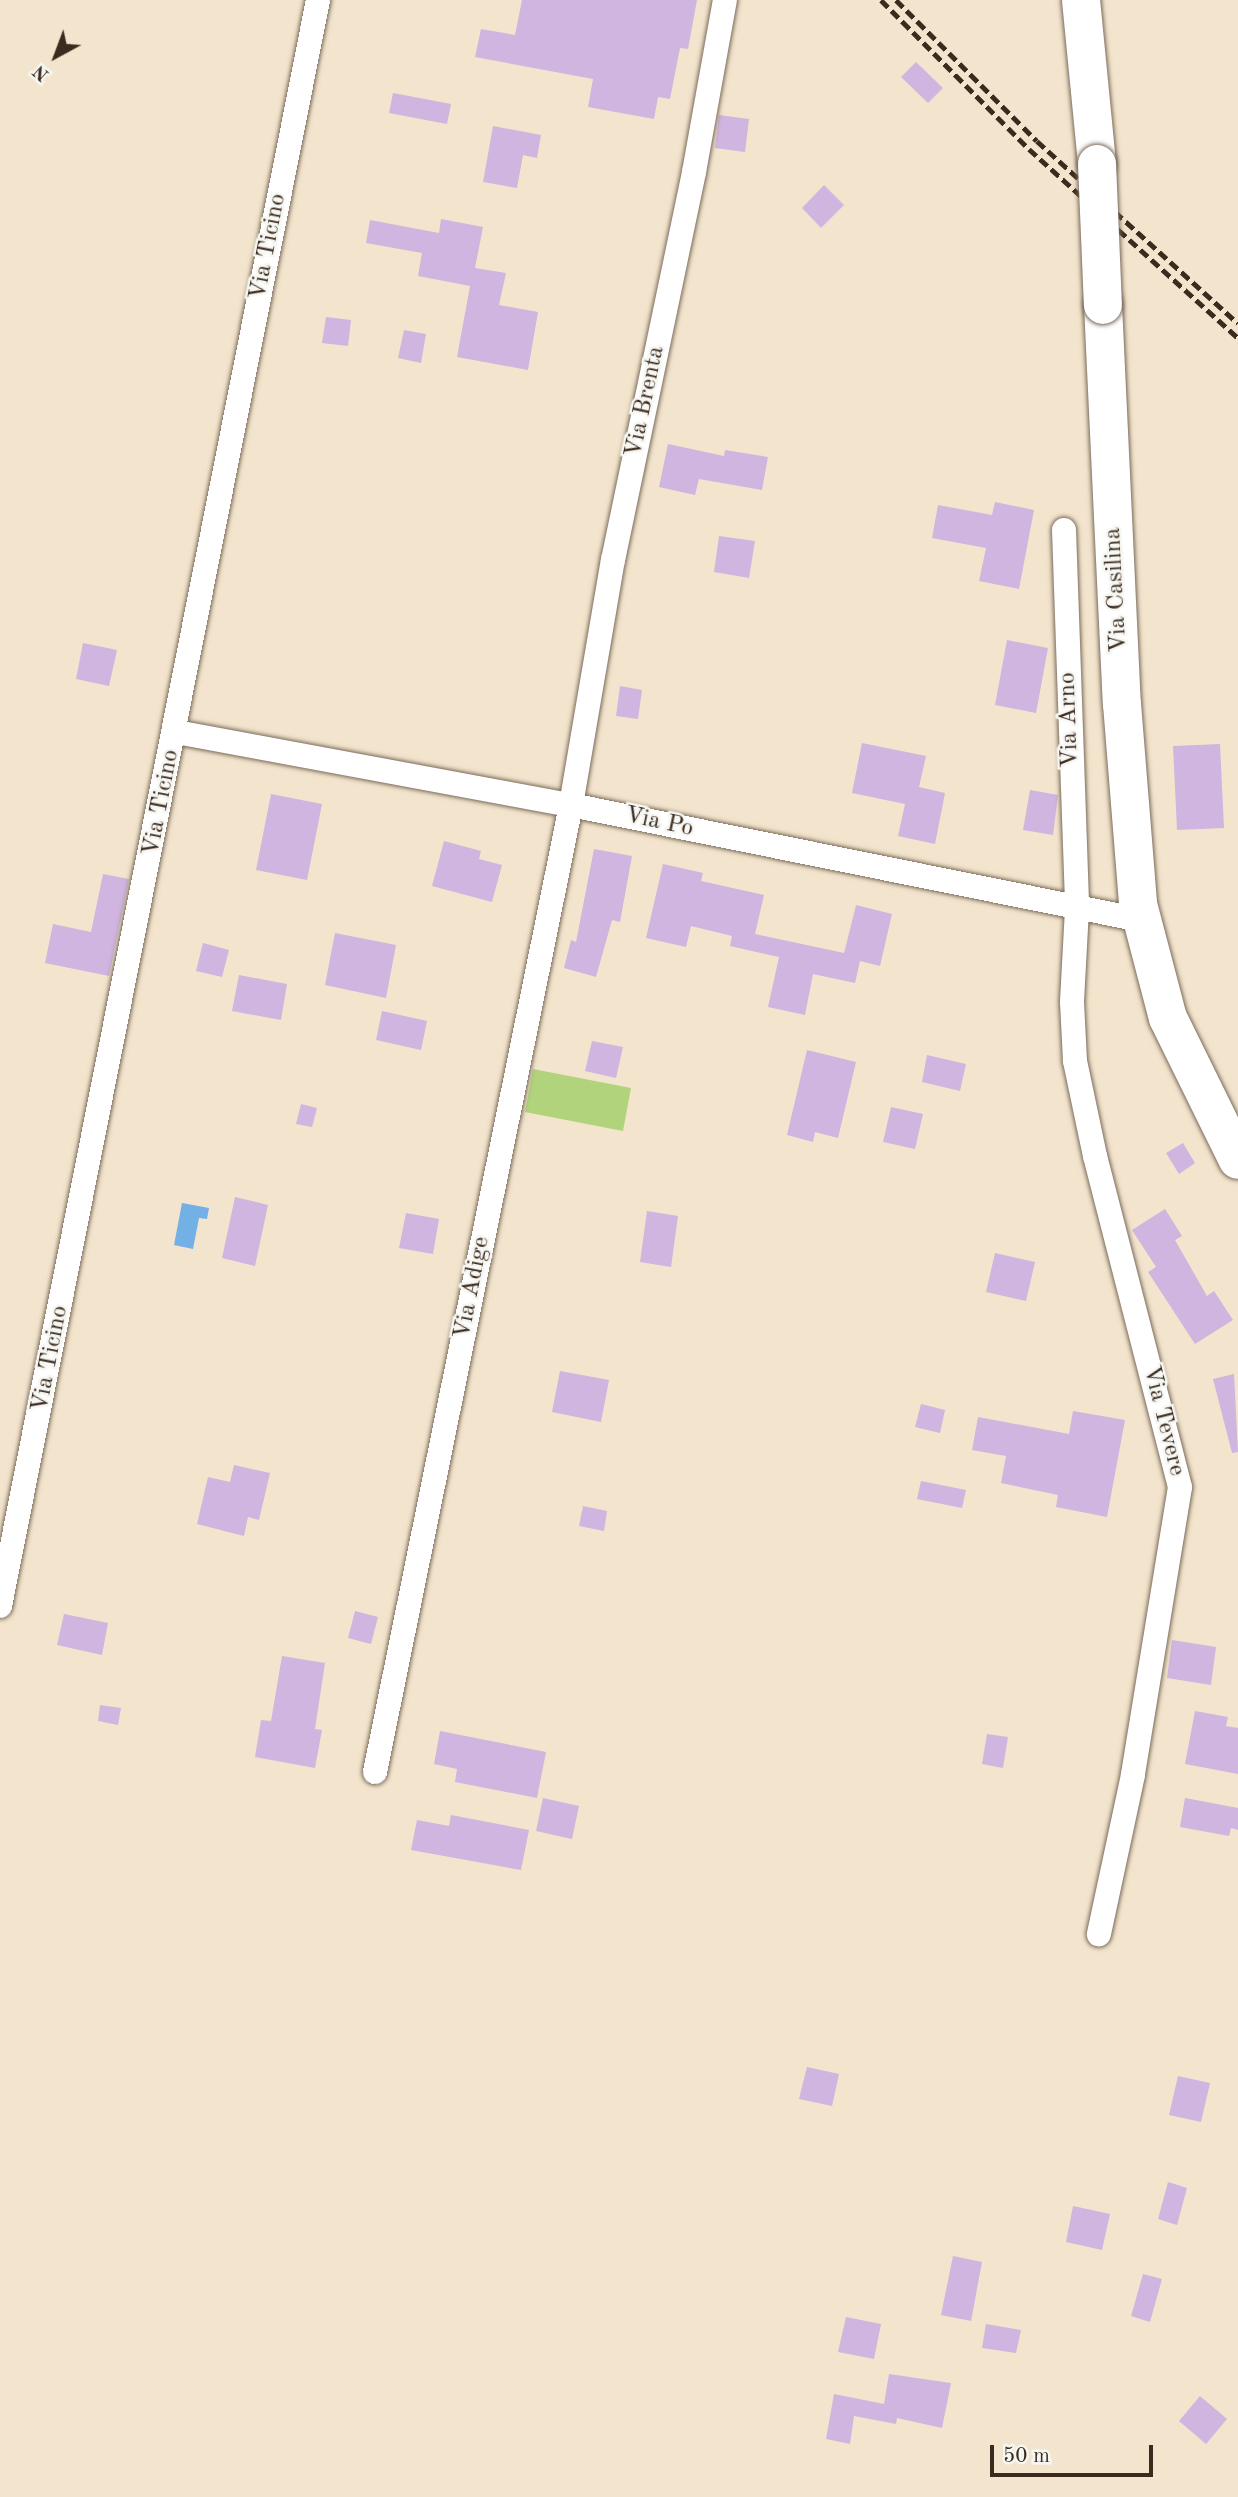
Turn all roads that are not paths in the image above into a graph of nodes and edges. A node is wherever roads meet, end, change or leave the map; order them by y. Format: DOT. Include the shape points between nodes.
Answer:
graph roads {
  1 [pos="318,0"];
  2 [pos="724,0"];
  3 [pos="1081,0"];
  4 [pos="1064,530"];
  5 [pos="176,732"];
  6 [pos="571,805"];
  7 [pos="1077,909"];
  8 [pos="1141,920"];
  9 [pos="1238,1160"];
  10 [pos="0,1606"];
  11 [pos="375,1772"];
  12 [pos="1099,1934"];
  1 -- 5 [label="street, Via Ticino"];
  2 -- 6 [label="street, Via Brenta" via="694,172 613,560"];
  3 -- 8 [label="main road, Via Casilina, bridge" via="1097,164 1122,704"];
  4 -- 7 [label="street, Via Arno"];
  5 -- 6 [label="street, Via Po"];
  5 -- 10 [label="street, Via Ticino"];
  6 -- 7 [label="street, Via Po"];
  6 -- 11 [label="street, Via Adige"];
  7 -- 8 [label="street, Via Po"];
  7 -- 12 [label="street, Via Tevere" via="1072,1002 1079,1085 1180,1487 1133,1775"];
  8 -- 9 [label="main road, Via Casilina" via="1172,1030"];
}
